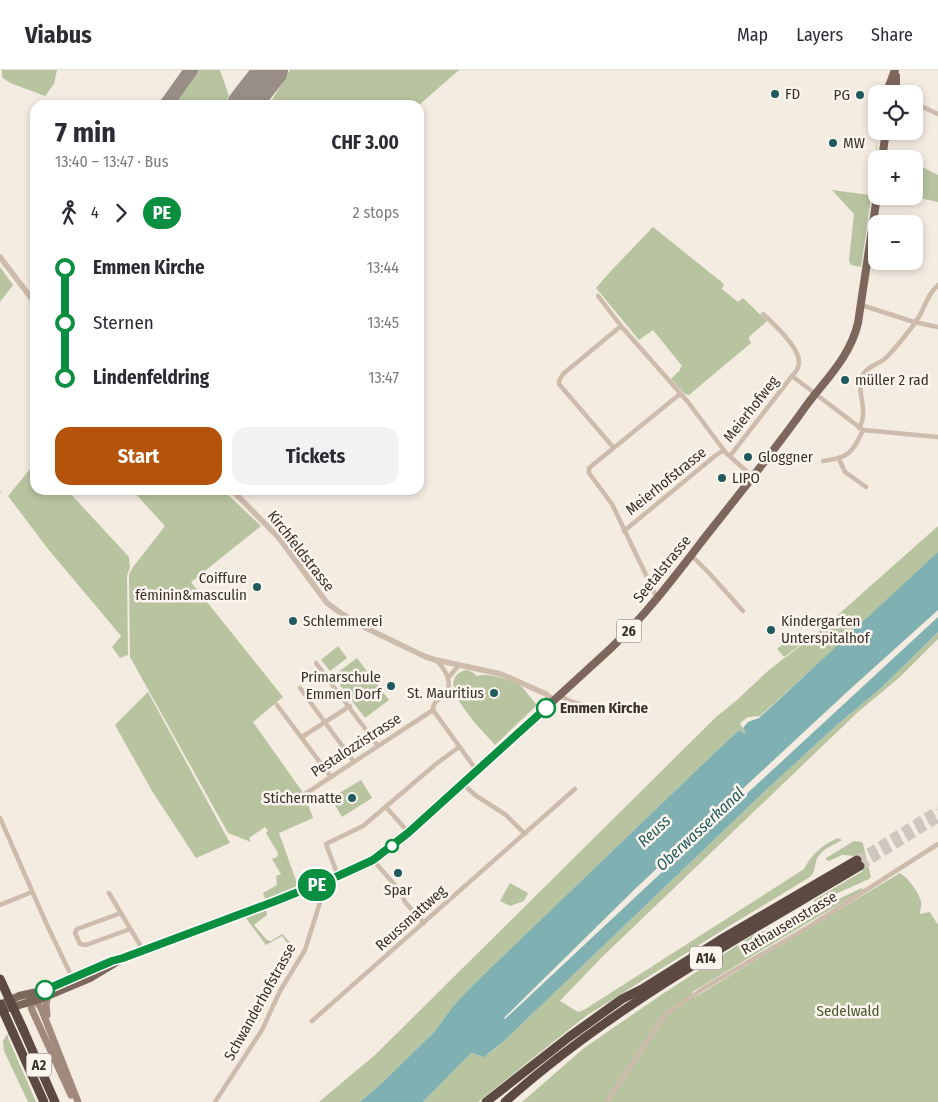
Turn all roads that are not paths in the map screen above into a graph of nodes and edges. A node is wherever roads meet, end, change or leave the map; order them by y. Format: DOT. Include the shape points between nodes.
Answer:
graph roads {
  1 [pos="895,70"];
  2 [pos="889,85"];
  3 [pos="896,85"];
  4 [pos="923,108"];
  5 [pos="938,114"];
  6 [pos="876,205"];
  7 [pos="0,257"];
  8 [pos="938,285"];
  9 [pos="30,296"];
  10 [pos="598,296"];
  11 [pos="861,305"];
  12 [pos="763,314"];
  13 [pos="914,322"];
  14 [pos="622,326"];
  15 [pos="938,327"];
  16 [pos="792,376"];
  17 [pos="680,394"];
  18 [pos="815,394"];
  19 [pos="861,429"];
  20 [pos="938,437"];
  21 [pos="613,447"];
  22 [pos="724,450"];
  23 [pos="730,456"];
  24 [pos="839,459"];
  25 [pos="823,461"];
  26 [pos="754,477"];
  27 [pos="866,487"];
  28 [pos="237,495"];
  29 [pos="624,531"];
  30 [pos="691,555"];
  31 [pos="657,598"];
  32 [pos="743,611"];
  33 [pos="436,660"];
  34 [pos="316,663"];
  35 [pos="459,665"];
  36 [pos="448,678"];
  37 [pos="300,688"];
  38 [pos="560,695"];
  39 [pos="554,701"];
  40 [pos="277,705"];
  41 [pos="350,706"];
  42 [pos="433,710"];
  43 [pos="630,712"];
  44 [pos="326,721"];
  45 [pos="302,737"];
  46 [pos="378,746"];
  47 [pos="459,747"];
  48 [pos="354,762"];
  49 [pos="477,771"];
  50 [pos="331,776"];
  51 [pos="463,784"];
  52 [pos="576,789"];
  53 [pos="305,794"];
  54 [pos="386,807"];
  55 [pos="0,818"];
  56 [pos="408,833"];
  57 [pos="526,834"];
  58 [pos="938,844"];
  59 [pos="373,860"];
  60 [pos="338,876"];
  61 [pos="324,882"];
  62 [pos="32,892"];
  63 [pos="109,893"];
  64 [pos="0,905"];
  65 [pos="121,913"];
  66 [pos="424,923"];
  67 [pos="130,929"];
  68 [pos="143,950"];
  69 [pos="123,958"];
  70 [pos="70,971"];
  71 [pos="0,979"];
  72 [pos="642,989"];
  73 [pos="48,996"];
  74 [pos="32,999"];
  75 [pos="0,1005"];
  76 [pos="0,1012"];
  77 [pos="312,1022"];
  78 [pos="48,1023"];
  79 [pos="44,1102"];
  80 [pos="55,1102"];
  81 [pos="74,1102"];
  82 [pos="78,1102"];
  83 [pos="215,1102"];
  84 [pos="486,1102"];
  85 [pos="494,1102"];
  86 [pos="505,1102"];
  87 [pos="607,1102"];
  1 -- 2 [label="main road"];
  1 -- 3 [label="main road"];
  4 -- 5 [label="street"];
  6 -- 11 [label="main road, Seetalstrasse / 26"];
  7 -- 9 [label="street"];
  8 -- 13 [label="street" via="928,295"];
  10 -- 14 [label="street, Meierhofstrasse"];
  11 -- 13 [label="street"];
  11 -- 18 [label="main road, Seetalstrasse / 26" via="850,346 838,368"];
  12 -- 16 [label="street" via="797,353 798,367"];
  13 -- 15 [label="street"];
  13 -- 19 [label="street" via="887,357 862,375"];
  14 -- 17 [label="street, Meierhofstrasse"];
  14 -- 21 [label="street" via="563,374 559,381"];
  16 -- 18 [label="street"];
  16 -- 23 [label="street, Meierhofweg"];
  17 -- 21 [label="street, Meierhofstrasse"];
  17 -- 22 [label="street, Meierhofstrasse"];
  18 -- 19 [label="street"];
  18 -- 26 [label="main road, Seetalstrasse / 26"];
  19 -- 20 [label="street"];
  19 -- 24 [label="street" via="849,454"];
  21 -- 29 [label="street, Meierhofstrasse" via="589,468 589,473 612,504"];
  22 -- 23 [label="street, Meierhofstrasse"];
  22 -- 29 [label="street, Meierhofstrasse"];
  23 -- 26 [label="street, Meierhofstrasse"];
  24 -- 25 [label="street"];
  24 -- 27 [label="street" via="845,472"];
  26 -- 30 [label="main road, Seetalstrasse / 26"];
  28 -- 33 [label="street, Kirchfeldstrasse" via="279,538 327,603 366,628"];
  29 -- 31 [label="street, Meierhofstrasse"];
  30 -- 31 [label="main road, Seetalstrasse / 26"];
  30 -- 32 [label="street"];
  31 -- 38 [label="main road, Seetalstrasse / 26" via="624,636"];
  33 -- 35 [label="street, Kirchfeldstrasse"];
  33 -- 36 [label="street" via="444,667"];
  34 -- 41 [label="street"];
  35 -- 36 [label="street"];
  35 -- 39 [label="street, Kirchfeldstrasse" via="501,674 546,694"];
  36 -- 42 [label="street" via="447,690 434,702"];
  37 -- 44 [label="street"];
  38 -- 39 [label="main road, Seetalstrasse / 26"];
  38 -- 43 [label="street" via="580,704"];
  39 -- 49 [label="main road, Seetalstrasse / 26"];
  40 -- 45 [label="street"];
  41 -- 44 [label="street"];
  41 -- 46 [label="street"];
  42 -- 46 [label="street, Pestalozzistrasse"];
  42 -- 47 [label="street"];
  44 -- 45 [label="street"];
  44 -- 48 [label="street"];
  45 -- 50 [label="street"];
  46 -- 48 [label="street, Pestalozzistrasse"];
  47 -- 49 [label="street"];
  47 -- 54 [label="street"];
  48 -- 50 [label="street, Pestalozzistrasse"];
  49 -- 51 [label="main road, Seetalstrasse / 26"];
  50 -- 53 [label="street, Pestalozzistrasse"];
  51 -- 56 [label="main road, Seetalstrasse / 26"];
  51 -- 57 [label="street"];
  52 -- 57 [label="street, Reussmattweg"];
  54 -- 56 [label="street"];
  54 -- 60 [label="street" via="357,830 326,844"];
  55 -- 62 [label="street"];
  56 -- 59 [label="main road, Seetalstrasse / 26"];
  57 -- 66 [label="street, Reussmattweg"];
  58 -- 87 [label="street, Rathausenstrasse" via="671,1010"];
  59 -- 60 [label="main road, Seetalstrasse / 26"];
  59 -- 66 [label="street"];
  60 -- 61 [label="main road, Seetalstrasse / 26"];
  61 -- 68 [label="main road, Seetalstrasse / 26"];
  61 -- 83 [label="street, Schwanderhofstrasse" via="305,950 280,991 262,1030"];
  62 -- 64 [label="street"];
  62 -- 70 [label="street"];
  63 -- 65 [label="street"];
  65 -- 67 [label="street"];
  65 -- 67 [label="street" via="77,929 75,934 80,944 86,945"];
  66 -- 77 [label="street, Reussmattweg"];
  67 -- 68 [label="street"];
  68 -- 69 [label="main road, Seetalstrasse / 26"];
  69 -- 73 [label="main road, Seetalstrasse / 26" via="94,976"];
  69 -- 74 [label="main road, Seetalstrasse / 26"];
  71 -- 80 [label="highway, A2, bridge"];
  72 -- 84 [label="highway, A14" via="569,1036"];
  72 -- 85 [label="highway, A14" via="572,1039"];
  72 -- 86 [label="highway, A14" via="720,940 858,863 650,993 558,1059"];
  73 -- 74 [label="main road, Seetalstrasse / 26"];
  73 -- 78 [label="main road"];
  74 -- 75 [label="main road, Seetalstrasse / 26" via="15,998"];
  74 -- 76 [label="main road, Seetalstrasse / 26"];
  74 -- 78 [label="main road"];
  74 -- 81 [label="main road"];
  75 -- 79 [label="highway, A2, bridge"];
  78 -- 82 [label="main road"];
}
